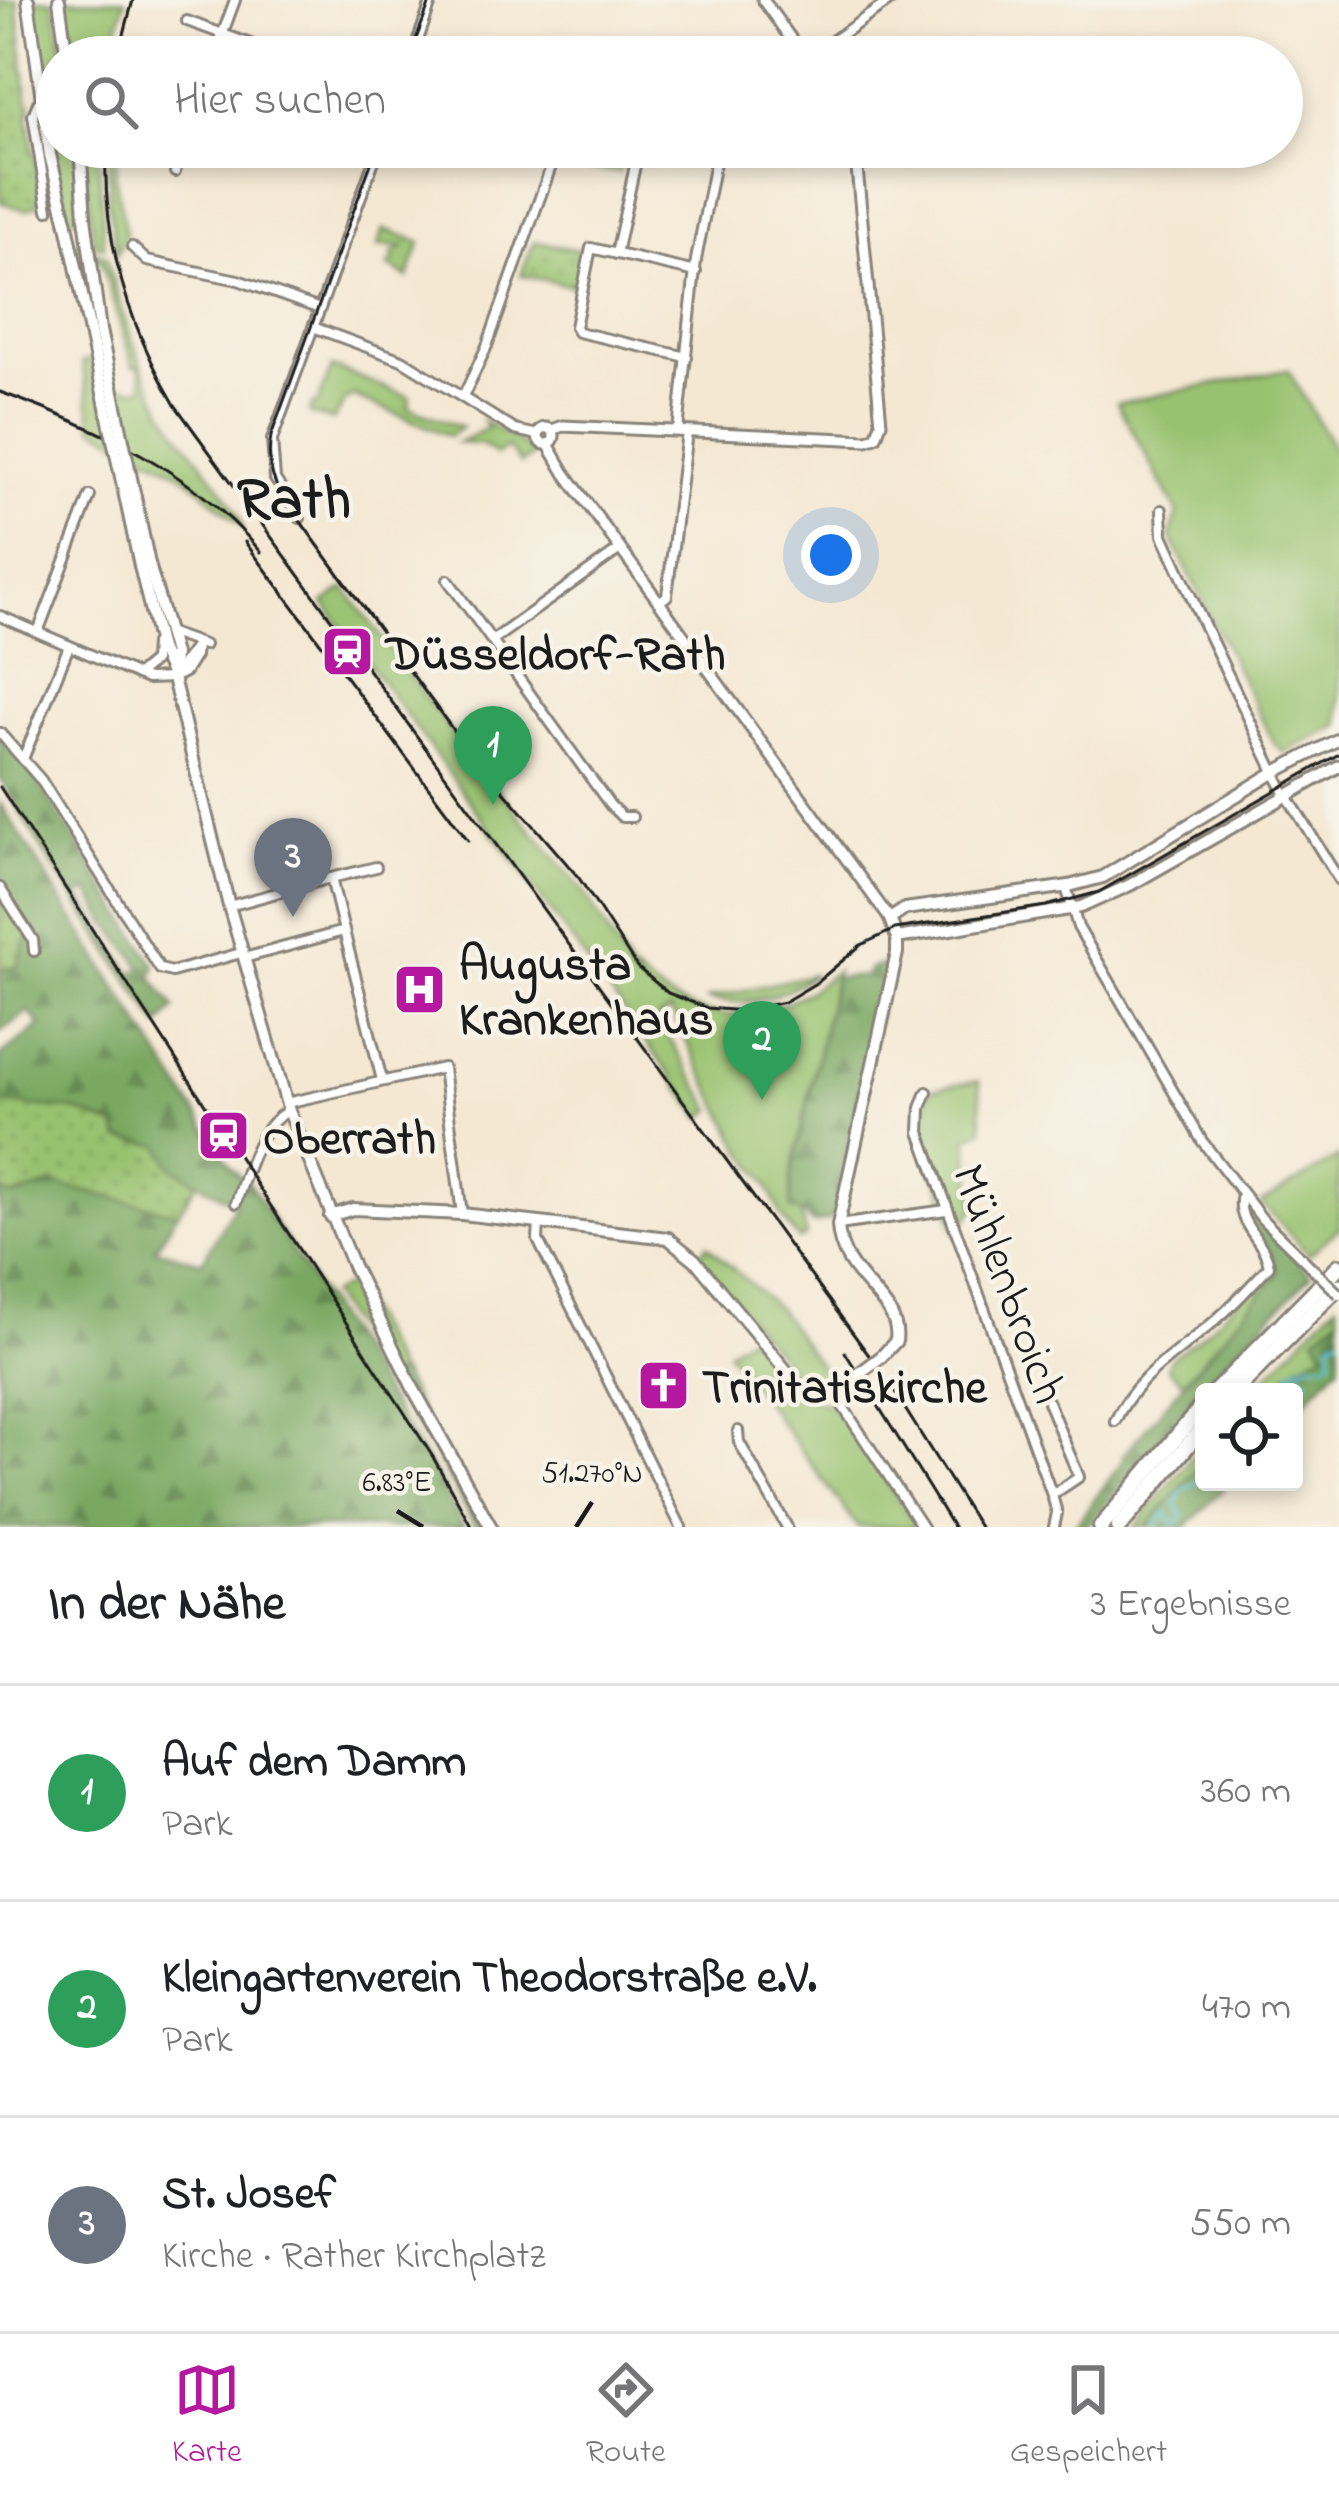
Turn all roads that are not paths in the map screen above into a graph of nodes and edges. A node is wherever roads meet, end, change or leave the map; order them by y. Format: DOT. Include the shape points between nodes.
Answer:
graph roads {
  1 [pos="28,0"];
  2 [pos="59,0"];
  3 [pos="235,0"];
  4 [pos="432,0"];
  5 [pos="763,0"];
  6 [pos="891,0"];
  7 [pos="187,21"];
  8 [pos="222,34"];
  9 [pos="37,36"];
  10 [pos="64,36"];
  11 [pos="228,36"];
  12 [pos="419,36"];
  13 [pos="791,36"];
  14 [pos="838,36"];
  15 [pos="36,106"];
  16 [pos="36,136"];
  17 [pos="41,168"];
  18 [pos="53,168"];
  19 [pos="82,168"];
  20 [pos="176,168"];
  21 [pos="371,168"];
  22 [pos="551,168"];
  23 [pos="634,168"];
  24 [pos="714,168"];
  25 [pos="857,168"];
  26 [pos="175,172"];
  27 [pos="48,210"];
  28 [pos="132,247"];
  29 [pos="616,254"];
  30 [pos="696,272"];
  31 [pos="320,309"];
  32 [pos="313,327"];
  33 [pos="687,357"];
  34 [pos="463,397"];
  35 [pos="683,431"];
  36 [pos="543,440"];
  37 [pos="89,496"];
  38 [pos="1162,510"];
  39 [pos="300,518"];
  40 [pos="620,549"];
  41 [pos="144,565"];
  42 [pos="448,580"];
  43 [pos="659,602"];
  44 [pos="0,616"];
  45 [pos="38,632"];
  46 [pos="161,634"];
  47 [pos="493,640"];
  48 [pos="69,646"];
  49 [pos="137,675"];
  50 [pos="173,678"];
  51 [pos="0,733"];
  52 [pos="1339,739"];
  53 [pos="23,759"];
  54 [pos="1339,766"];
  55 [pos="1275,772"];
  56 [pos="1286,795"];
  57 [pos="632,817"];
  58 [pos="376,867"];
  59 [pos="331,878"];
  60 [pos="1339,880"];
  61 [pos="1066,886"];
  62 [pos="0,888"];
  63 [pos="229,906"];
  64 [pos="1072,910"];
  65 [pos="890,919"];
  66 [pos="344,931"];
  67 [pos="897,938"];
  68 [pos="34,951"];
  69 [pos="242,955"];
  70 [pos="382,1080"];
  71 [pos="927,1092"];
  72 [pos="287,1107"];
  73 [pos="1242,1195"];
  74 [pos="236,1203"];
  75 [pos="946,1210"];
  76 [pos="462,1214"];
  77 [pos="330,1216"];
  78 [pos="539,1220"];
  79 [pos="838,1225"];
  80 [pos="1333,1283"];
  81 [pos="1225,1383"];
  82 [pos="1242,1383"];
  83 [pos="834,1393"];
  84 [pos="1048,1402"];
  85 [pos="1195,1415"];
  86 [pos="1115,1421"];
  87 [pos="738,1431"];
  88 [pos="1195,1437"];
  89 [pos="1052,1495"];
  90 [pos="783,1526"];
  91 [pos="490,1527"];
  92 [pos="681,1527"];
  93 [pos="922,1527"];
  94 [pos="1054,1527"];
  95 [pos="1101,1527"];
  96 [pos="1119,1527"];
  1 -- 9 [label="main road"];
  2 -- 10 [label="main road"];
  3 -- 8 [label="street"];
  4 -- 12 [label="street"];
  5 -- 13 [label="street"];
  6 -- 14 [label="street"];
  7 -- 8 [label="street"];
  8 -- 11 [label="street"];
  15 -- 16 [label="street"];
  17 -- 27 [label="street"];
  18 -- 41 [label="main road, bridge"];
  19 -- 41 [label="main road, bridge" via="88,256"];
  20 -- 26 [label="street"];
  21 -- 31 [label="street"];
  22 -- 34 [label="street"];
  23 -- 29 [label="street"];
  24 -- 30 [label="street"];
  25 -- 35 [label="street" via="881,423 875,437"];
  28 -- 31 [label="street" via="147,261 238,280"];
  29 -- 30 [label="street"];
  29 -- 33 [label="street" via="591,248 578,332"];
  30 -- 33 [label="street"];
  31 -- 32 [label="street"];
  32 -- 34 [label="street" via="402,359"];
  32 -- 39 [label="street" via="271,447 275,478"];
  33 -- 35 [label="street"];
  34 -- 36 [label="street"];
  35 -- 36 [label="street" via="563,426"];
  35 -- 43 [label="street" via="667,596"];
  36 -- 40 [label="street"];
  37 -- 45 [label="street"];
  38 -- 55 [label="street" via="1163,535"];
  40 -- 43 [label="street"];
  40 -- 47 [label="street"];
  41 -- 46 [label="main road"];
  42 -- 47 [label="street"];
  43 -- 65 [label="street"];
  44 -- 45 [label="street"];
  45 -- 48 [label="street"];
  46 -- 49 [label="street" via="154,661"];
  46 -- 50 [label="main road"];
  46 -- 50 [label="street" via="200,645"];
  47 -- 57 [label="street" via="610,805"];
  48 -- 49 [label="street"];
  48 -- 53 [label="street"];
  49 -- 50 [label="street"];
  50 -- 63 [label="main road"];
  51 -- 53 [label="street"];
  52 -- 55 [label="main road"];
  53 -- 69 [label="street" via="160,969"];
  54 -- 56 [label="main road"];
  55 -- 56 [label="street"];
  55 -- 61 [label="main road" via="1130,863"];
  56 -- 60 [label="street"];
  56 -- 64 [label="main road"];
  58 -- 59 [label="street"];
  59 -- 63 [label="street"];
  59 -- 66 [label="street"];
  61 -- 64 [label="street"];
  61 -- 65 [label="main road" via="902,909"];
  62 -- 68 [label="street"];
  63 -- 69 [label="main road"];
  64 -- 67 [label="main road"];
  64 -- 73 [label="street" via="1193,1127"];
  65 -- 67 [label="main road"];
  66 -- 69 [label="street"];
  66 -- 70 [label="street"];
  67 -- 79 [label="main road"];
  69 -- 72 [label="main road"];
  70 -- 72 [label="street"];
  70 -- 76 [label="street" via="443,1068"];
  71 -- 75 [label="street, Mühlenbroich" via="920,1132"];
  72 -- 74 [label="street" via="253,1158"];
  72 -- 77 [label="main road"];
  73 -- 80 [label="street, bridge"];
  73 -- 86 [label="street" via="1242,1218 1269,1266 1137,1386"];
  75 -- 79 [label="street"];
  75 -- 89 [label="street, Mühlenbroich"];
  76 -- 77 [label="main road" via="353,1209"];
  76 -- 78 [label="main road"];
  77 -- 91 [label="main road"];
  78 -- 83 [label="main road" via="674,1241 800,1388"];
  78 -- 92 [label="street" via="544,1252"];
  79 -- 83 [label="main road, bridge" via="847,1261 895,1319 895,1344"];
  80 -- 81 [label="highway"];
  80 -- 82 [label="highway"];
  83 -- 93 [label="street"];
  84 -- 89 [label="street, Mühlenbroich" via="1079,1477"];
  85 -- 95 [label="highway"];
  87 -- 90 [label="street"];
  88 -- 96 [label="highway"];
  89 -- 94 [label="street, Mühlenbroich"];
}
